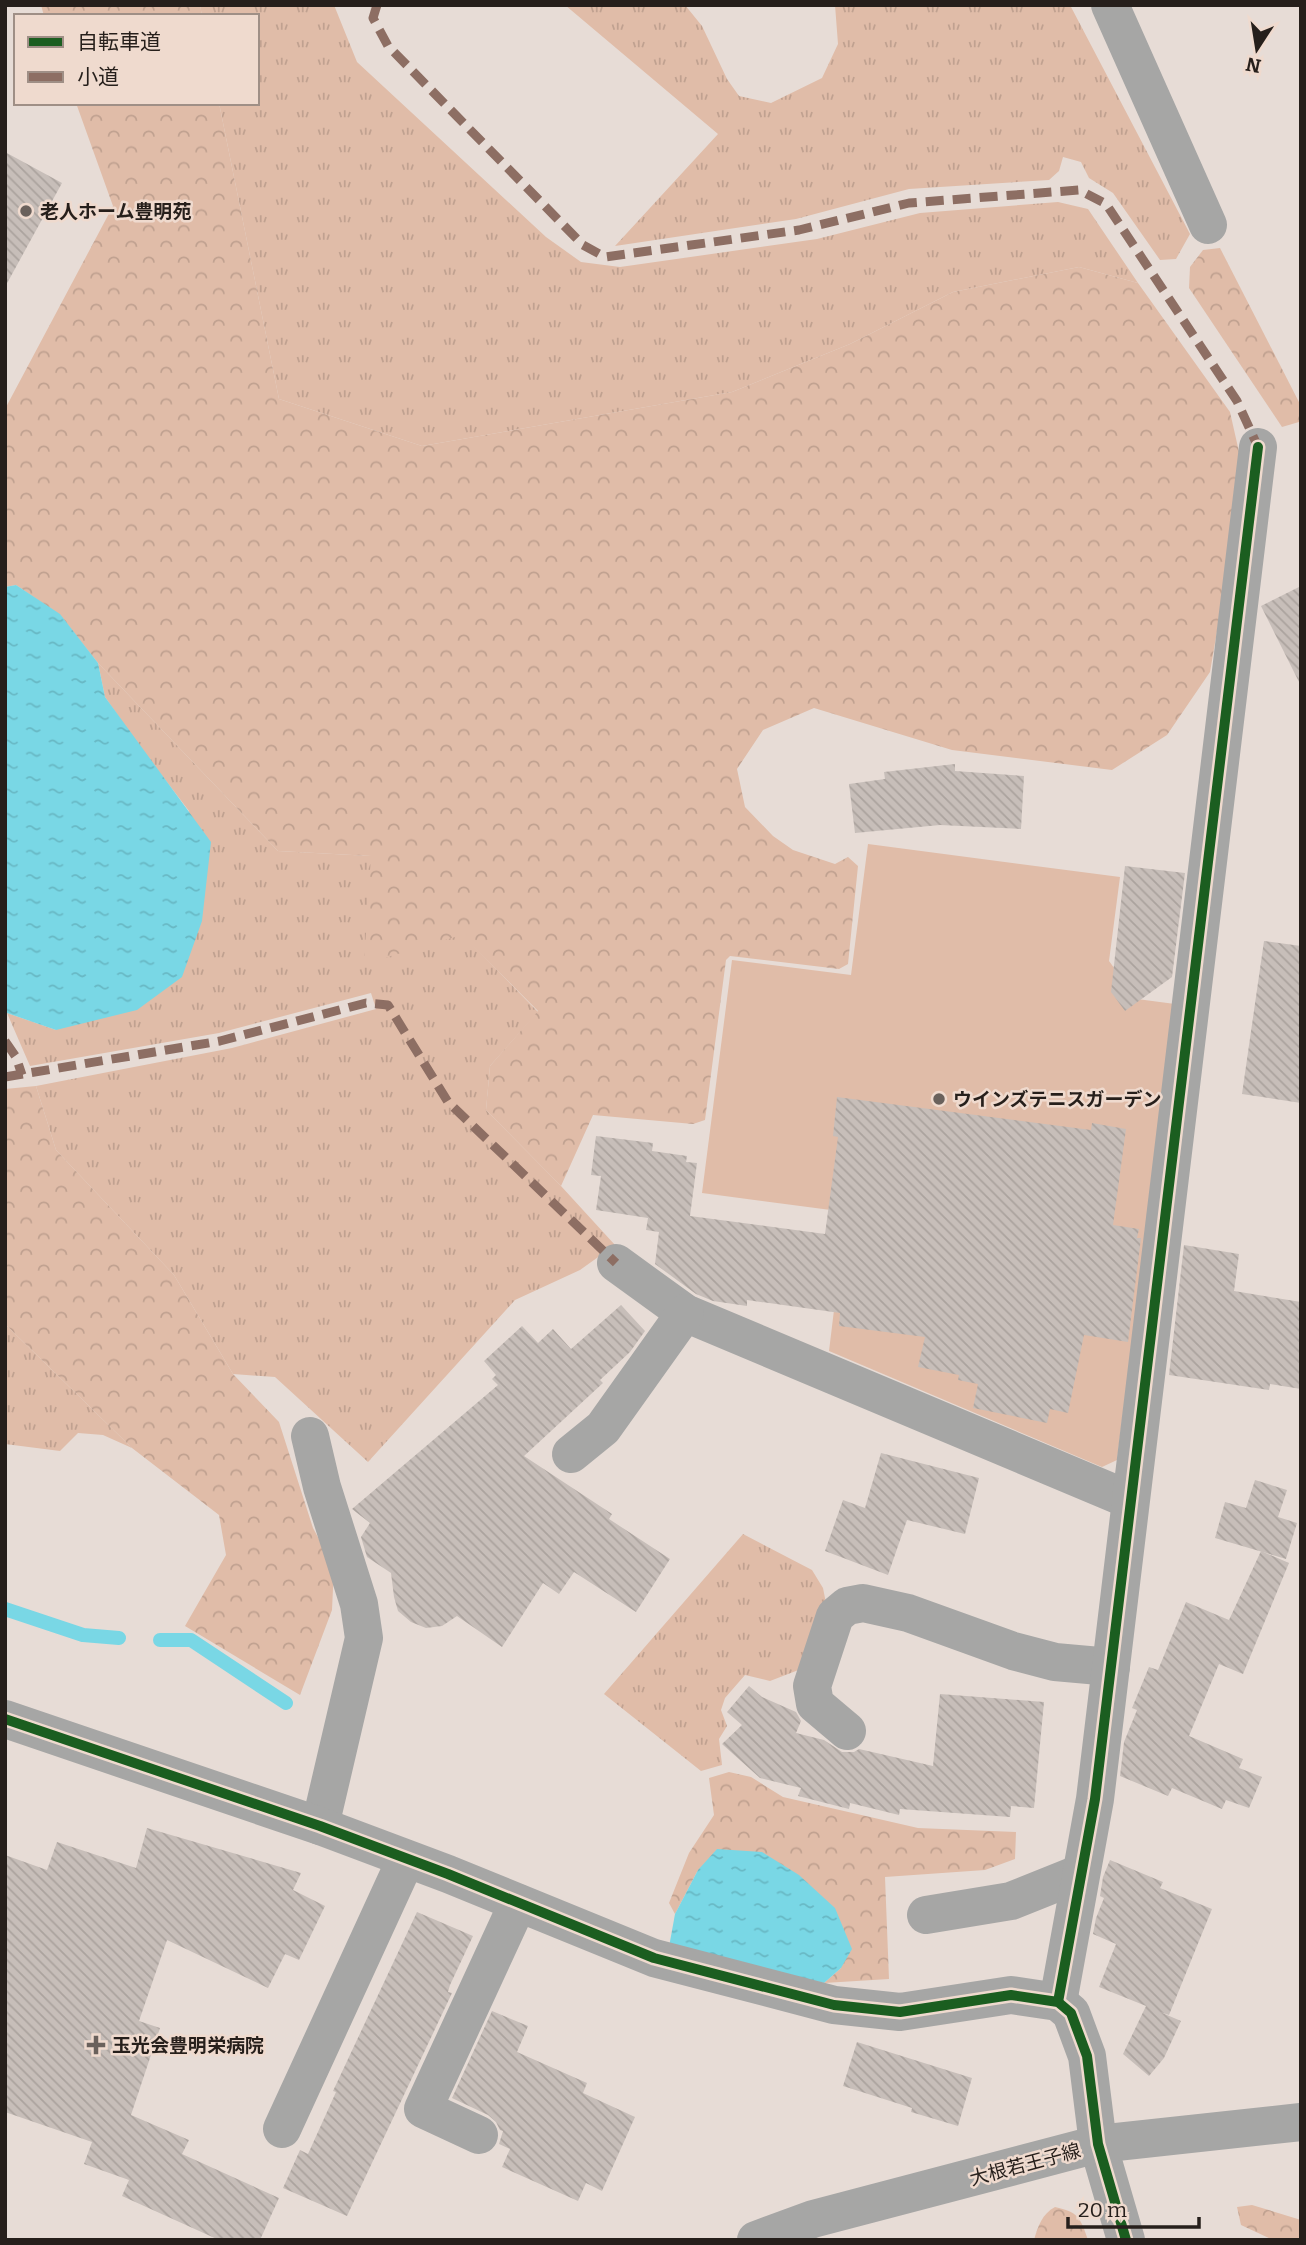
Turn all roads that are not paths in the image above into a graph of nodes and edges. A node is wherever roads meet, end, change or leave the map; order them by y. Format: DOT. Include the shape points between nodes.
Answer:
graph roads {
  1 [pos="1110,5"];
  2 [pos="1208,225"];
  3 [pos="1258,447"];
  4 [pos="616,1263"];
  5 [pos="685,1313"];
  6 [pos="310,1436"];
  7 [pos="571,1454"];
  8 [pos="1130,1500"];
  9 [pos="1111,1667"];
  10 [pos="5,1719"];
  11 [pos="847,1731"];
  12 [pos="320,1826"];
  13 [pos="406,1859"];
  14 [pos="1081,1873"];
  15 [pos="518,1903"];
  16 [pos="926,1915"];
  17 [pos="1058,2002"];
  18 [pos="1301,2122"];
  19 [pos="282,2129"];
  20 [pos="479,2135"];
  21 [pos="1098,2144"];
  22 [pos="816,2230"];
  23 [pos="756,2240"];
  24 [pos="1126,2240"];
  1 -- 2 [label="street"];
  3 -- 8 [label="street"];
  4 -- 5 [label="street"];
  5 -- 7 [label="street" via="603,1429"];
  5 -- 8 [label="street"];
  6 -- 12 [label="street" via="359,1604 364,1638"];
  8 -- 9 [label="street"];
  9 -- 11 [label="street" via="1055,1662 908,1613 863,1603 847,1606 835,1616 812,1686 815,1704"];
  9 -- 14 [label="street"];
  10 -- 12 [label="street"];
  12 -- 13 [label="street"];
  13 -- 15 [label="street"];
  13 -- 19 [label="street"];
  14 -- 16 [label="street" via="1011,1901"];
  14 -- 17 [label="street"];
  15 -- 17 [label="street" via="654,1958 834,2005 900,2012 1011,1995"];
  15 -- 20 [label="street" via="423,2109"];
  17 -- 21 [label="street" via="1071,2013 1087,2056"];
  18 -- 21 [label="street, 大根若王子線"];
  21 -- 22 [label="street, 大根若王子線"];
  21 -- 24 [label="street"];
  22 -- 23 [label="street, 大根若王子線"];
}
